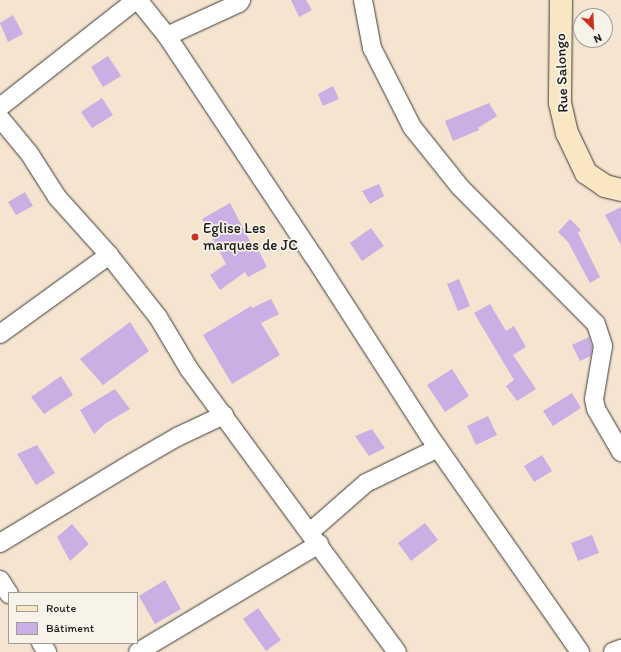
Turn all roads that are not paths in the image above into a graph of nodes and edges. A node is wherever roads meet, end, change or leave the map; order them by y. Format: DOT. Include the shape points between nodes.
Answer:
graph roads {
  1 [pos="137,0"];
  2 [pos="241,0"];
  3 [pos="363,0"];
  4 [pos="561,0"];
  5 [pos="167,36"];
  6 [pos="0,106"];
  7 [pos="0,118"];
  8 [pos="621,190"];
  9 [pos="109,255"];
  10 [pos="0,334"];
  11 [pos="224,415"];
  12 [pos="438,448"];
  13 [pos="621,452"];
  14 [pos="314,538"];
  15 [pos="0,543"];
  16 [pos="0,580"];
  17 [pos="8,592"];
  18 [pos="621,648"];
  19 [pos="138,652"];
  20 [pos="397,652"];
  21 [pos="580,652"];
  22 [pos="613,652"];
  1 -- 5 [label="street"];
  1 -- 6 [label="street"];
  2 -- 5 [label="street"];
  3 -- 13 [label="street" via="372,48 412,128 460,187 596,324 603,346 594,399 596,409"];
  4 -- 8 [label="street, Rue Salongo" via="560,103 567,133 586,173 605,186"];
  5 -- 12 [label="street"];
  7 -- 9 [label="street" via="28,153 57,197"];
  9 -- 10 [label="street"];
  9 -- 11 [label="street" via="158,317 189,369"];
  11 -- 14 [label="street"];
  11 -- 15 [label="street" via="177,437"];
  12 -- 14 [label="street" via="366,483"];
  12 -- 21 [label="street"];
  14 -- 19 [label="street"];
  14 -- 20 [label="street"];
  16 -- 17 [label="street"];
  18 -- 22 [label="street"];
}
